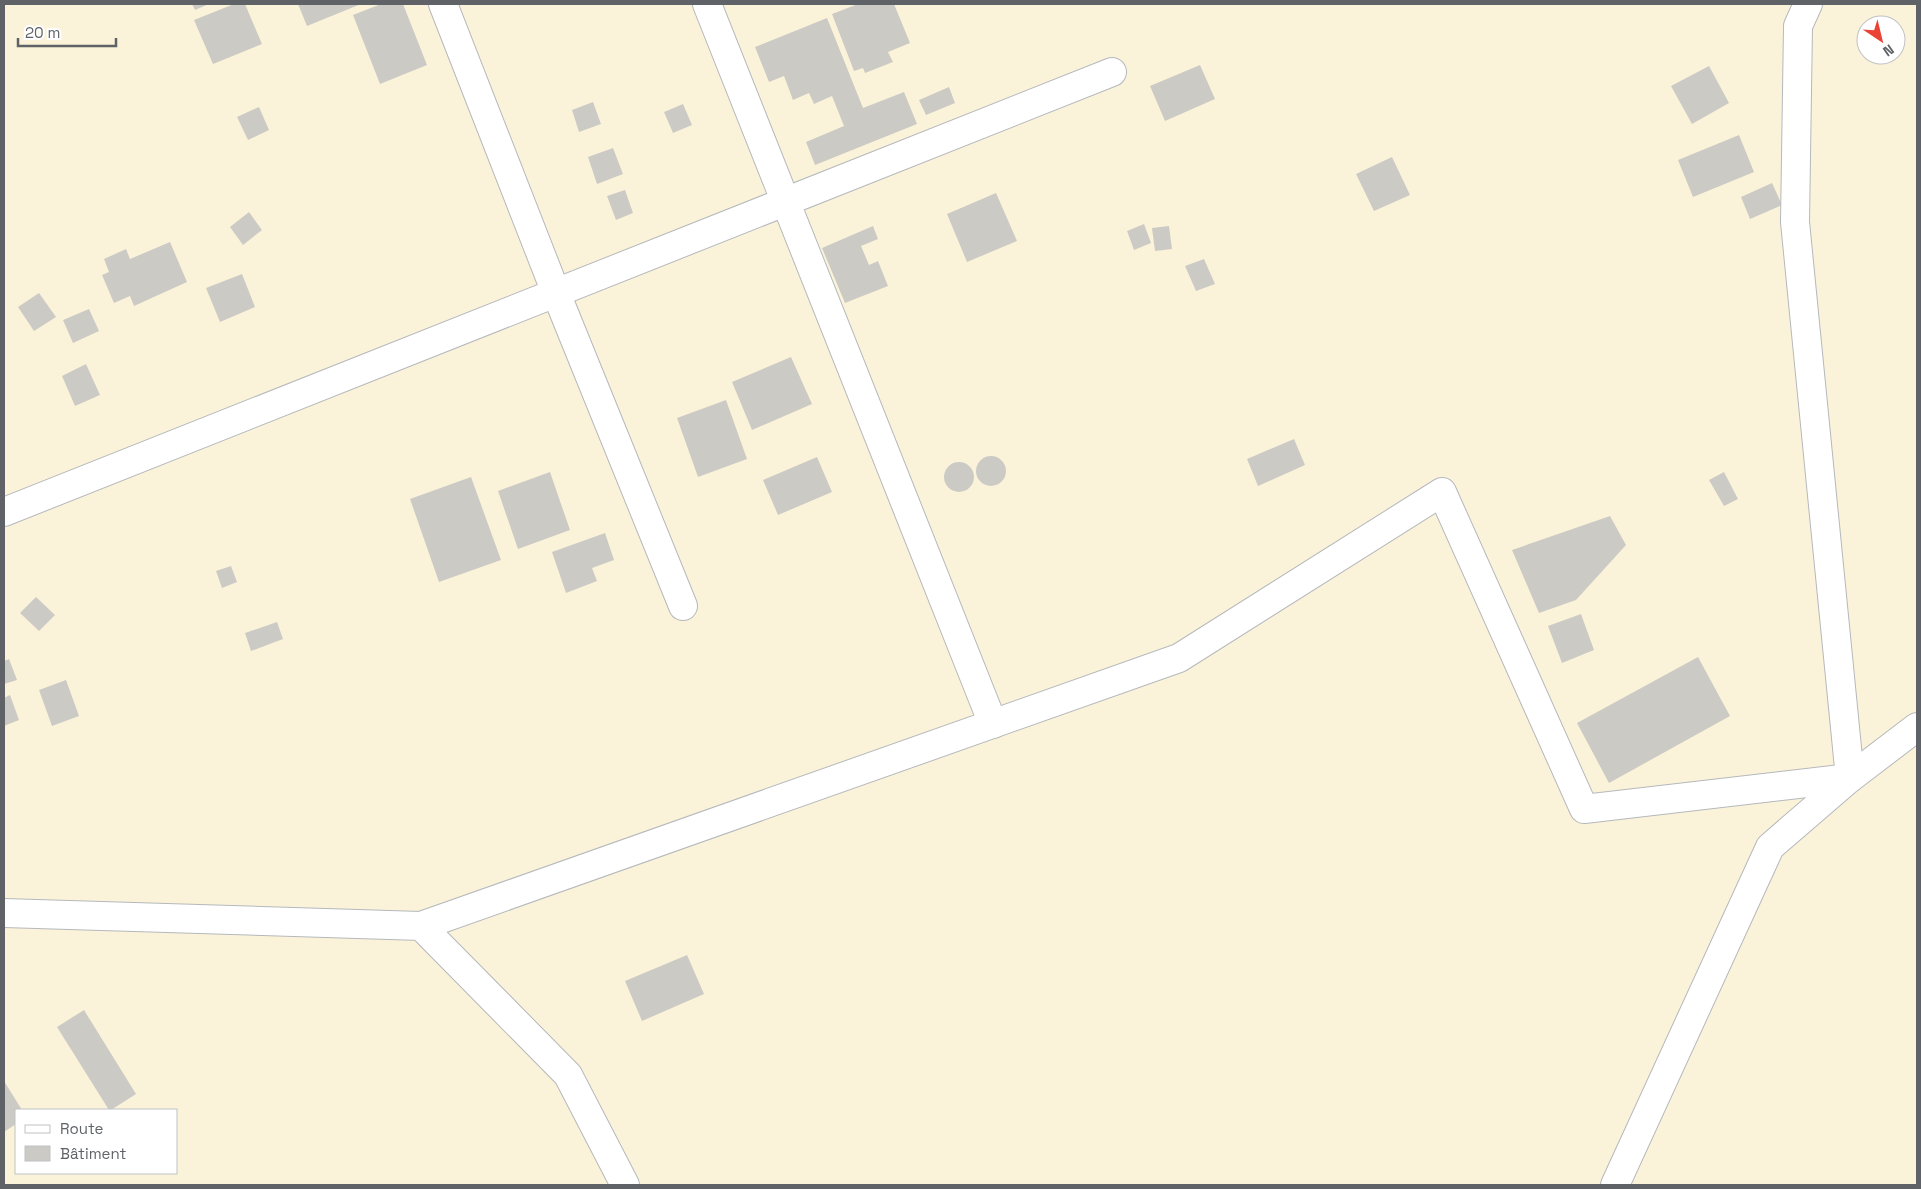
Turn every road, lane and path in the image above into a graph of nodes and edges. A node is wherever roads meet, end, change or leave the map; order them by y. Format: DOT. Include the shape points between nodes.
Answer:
graph roads {
  1 [pos="443,4"];
  2 [pos="707,4"];
  3 [pos="1808,4"];
  4 [pos="1112,72"];
  5 [pos="786,202"];
  6 [pos="556,293"];
  7 [pos="4,512"];
  8 [pos="683,606"];
  9 [pos="993,724"];
  10 [pos="1917,727"];
  11 [pos="1850,778"];
  12 [pos="4,913"];
  13 [pos="421,926"];
  14 [pos="625,1185"];
  15 [pos="1616,1185"];
  1 -- 6 [label="street"];
  2 -- 5 [label="street"];
  3 -- 11 [label="street" via="1798,26 1795,222"];
  4 -- 5 [label="street"];
  5 -- 6 [label="street"];
  5 -- 9 [label="street"];
  6 -- 7 [label="street"];
  6 -- 8 [label="street"];
  9 -- 11 [label="street" via="1180,658 1442,492 1584,809"];
  9 -- 13 [label="street"];
  10 -- 11 [label="street"];
  11 -- 15 [label="street" via="1770,847"];
  12 -- 13 [label="street"];
  13 -- 14 [label="street" via="568,1075"];
}
